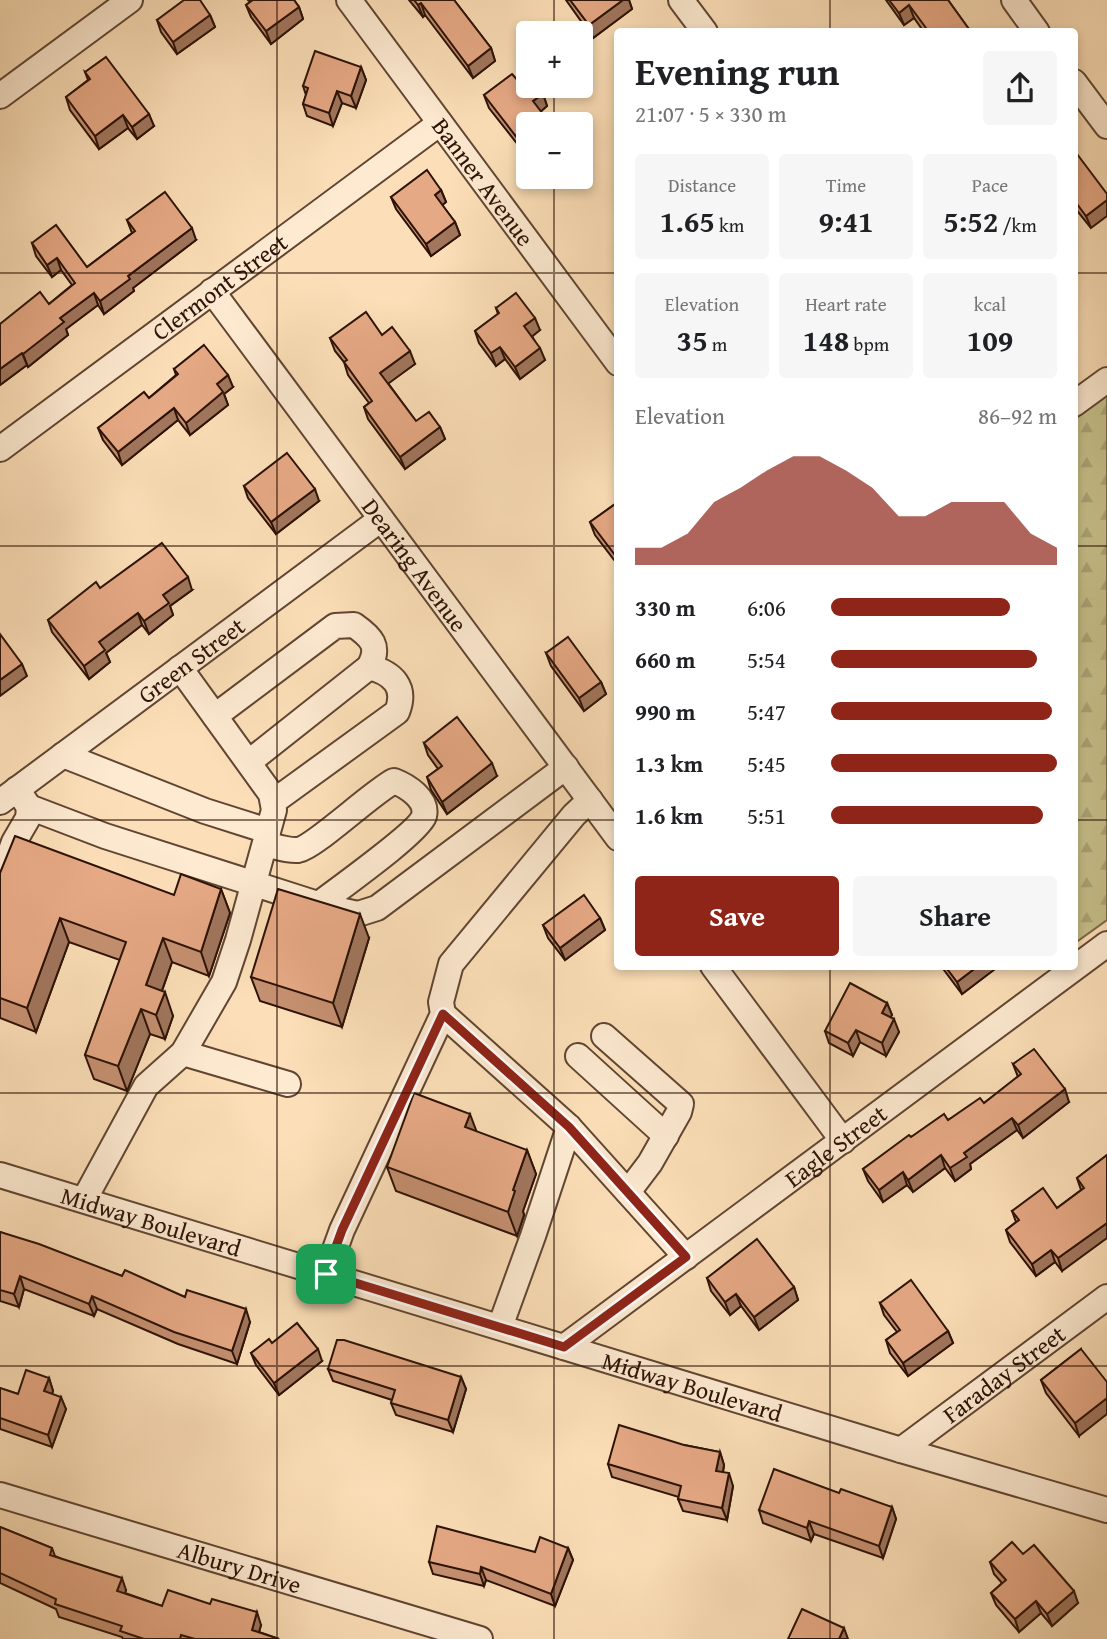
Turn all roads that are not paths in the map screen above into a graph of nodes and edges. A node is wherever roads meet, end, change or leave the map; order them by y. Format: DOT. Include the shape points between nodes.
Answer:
graph roads {
  1 [pos="130,0"];
  2 [pos="349,0"];
  3 [pos="681,0"];
  4 [pos="1014,0"];
  5 [pos="702,28"];
  6 [pos="1034,28"];
  7 [pos="1078,87"];
  8 [pos="0,96"];
  9 [pos="440,123"];
  10 [pos="1107,126"];
  11 [pos="212,291"];
  12 [pos="614,358"];
  13 [pos="1107,380"];
  14 [pos="1078,401"];
  15 [pos="0,449"];
  16 [pos="381,519"];
  17 [pos="369,667"];
  18 [pos="180,668"];
  19 [pos="215,716"];
  20 [pos="63,755"];
  21 [pos="249,762"];
  22 [pos="566,768"];
  23 [pos="15,799"];
  24 [pos="590,800"];
  25 [pos="273,802"];
  26 [pos="614,833"];
  27 [pos="266,838"];
  28 [pos="0,881"];
  29 [pos="253,884"];
  30 [pos="319,904"];
  31 [pos="1107,944"];
  32 [pos="1078,962"];
  33 [pos="716,970"];
  34 [pos="1066,970"];
  35 [pos="443,1014"];
  36 [pos="604,1036"];
  37 [pos="183,1053"];
  38 [pos="578,1056"];
  39 [pos="288,1084"];
  40 [pos="569,1127"];
  41 [pos="666,1136"];
  42 [pos="842,1141"];
  43 [pos="0,1175"];
  44 [pos="628,1192"];
  45 [pos="84,1200"];
  46 [pos="686,1257"];
  47 [pos="326,1274"];
  48 [pos="1107,1297"];
  49 [pos="500,1327"];
  50 [pos="564,1347"];
  51 [pos="901,1450"];
  52 [pos="0,1495"];
  53 [pos="1107,1510"];
  54 [pos="480,1639"];
  1 -- 8 [label="street"];
  2 -- 9 [label="street, Banner Avenue"];
  3 -- 5 [label="street"];
  4 -- 6 [label="street"];
  7 -- 10 [label="street"];
  9 -- 11 [label="street, Clermont Street"];
  9 -- 12 [label="street, Banner Avenue"];
  11 -- 15 [label="street, Clermont Street"];
  11 -- 16 [label="street, Dearing Avenue"];
  13 -- 14 [label="street"];
  16 -- 18 [label="street, Green Street"];
  16 -- 22 [label="street, Dearing Avenue"];
  17 -- 19 [label="street" via="375,656 365,633 354,625 335,626"];
  17 -- 21 [label="street"];
  17 -- 25 [label="street" via="385,671 395,681 402,700 397,712"];
  18 -- 19 [label="street"];
  18 -- 20 [label="street, Green Street"];
  19 -- 21 [label="street"];
  20 -- 23 [label="street, Green Street"];
  20 -- 27 [label="street"];
  21 -- 25 [label="street"];
  22 -- 24 [label="street, Dearing Avenue"];
  22 -- 30 [label="street" via="377,908 358,914"];
  23 -- 28 [label="street" via="28,818"];
  23 -- 29 [label="street" via="105,836"];
  24 -- 26 [label="street, Dearing Avenue"];
  24 -- 35 [label="street" via="451,964 441,1002"];
  25 -- 27 [label="street"];
  27 -- 29 [label="street"];
  27 -- 30 [label="street" via="298,850 394,781 418,797 425,811 423,820"];
  29 -- 30 [label="street"];
  29 -- 37 [label="street" via="224,982"];
  31 -- 32 [label="street, Eagle Street"];
  33 -- 42 [label="street"];
  34 -- 42 [label="street, Eagle Street"];
  35 -- 40 [label="street"];
  35 -- 47 [label="street"];
  36 -- 41 [label="street" via="681,1104"];
  37 -- 39 [label="street"];
  37 -- 45 [label="street" via="146,1086"];
  38 -- 41 [label="street"];
  40 -- 44 [label="street"];
  40 -- 49 [label="street"];
  41 -- 44 [label="street"];
  42 -- 46 [label="street, Eagle Street"];
  43 -- 45 [label="street, Midway Boulevard"];
  44 -- 46 [label="street"];
  45 -- 47 [label="street, Midway Boulevard"];
  46 -- 50 [label="street, Eagle Street"];
  47 -- 49 [label="street, Midway Boulevard"];
  48 -- 51 [label="street, Faraday Street"];
  49 -- 50 [label="street, Midway Boulevard"];
  50 -- 51 [label="street, Midway Boulevard"];
  51 -- 53 [label="street, Midway Boulevard"];
  52 -- 54 [label="street, Albury Drive"];
}
